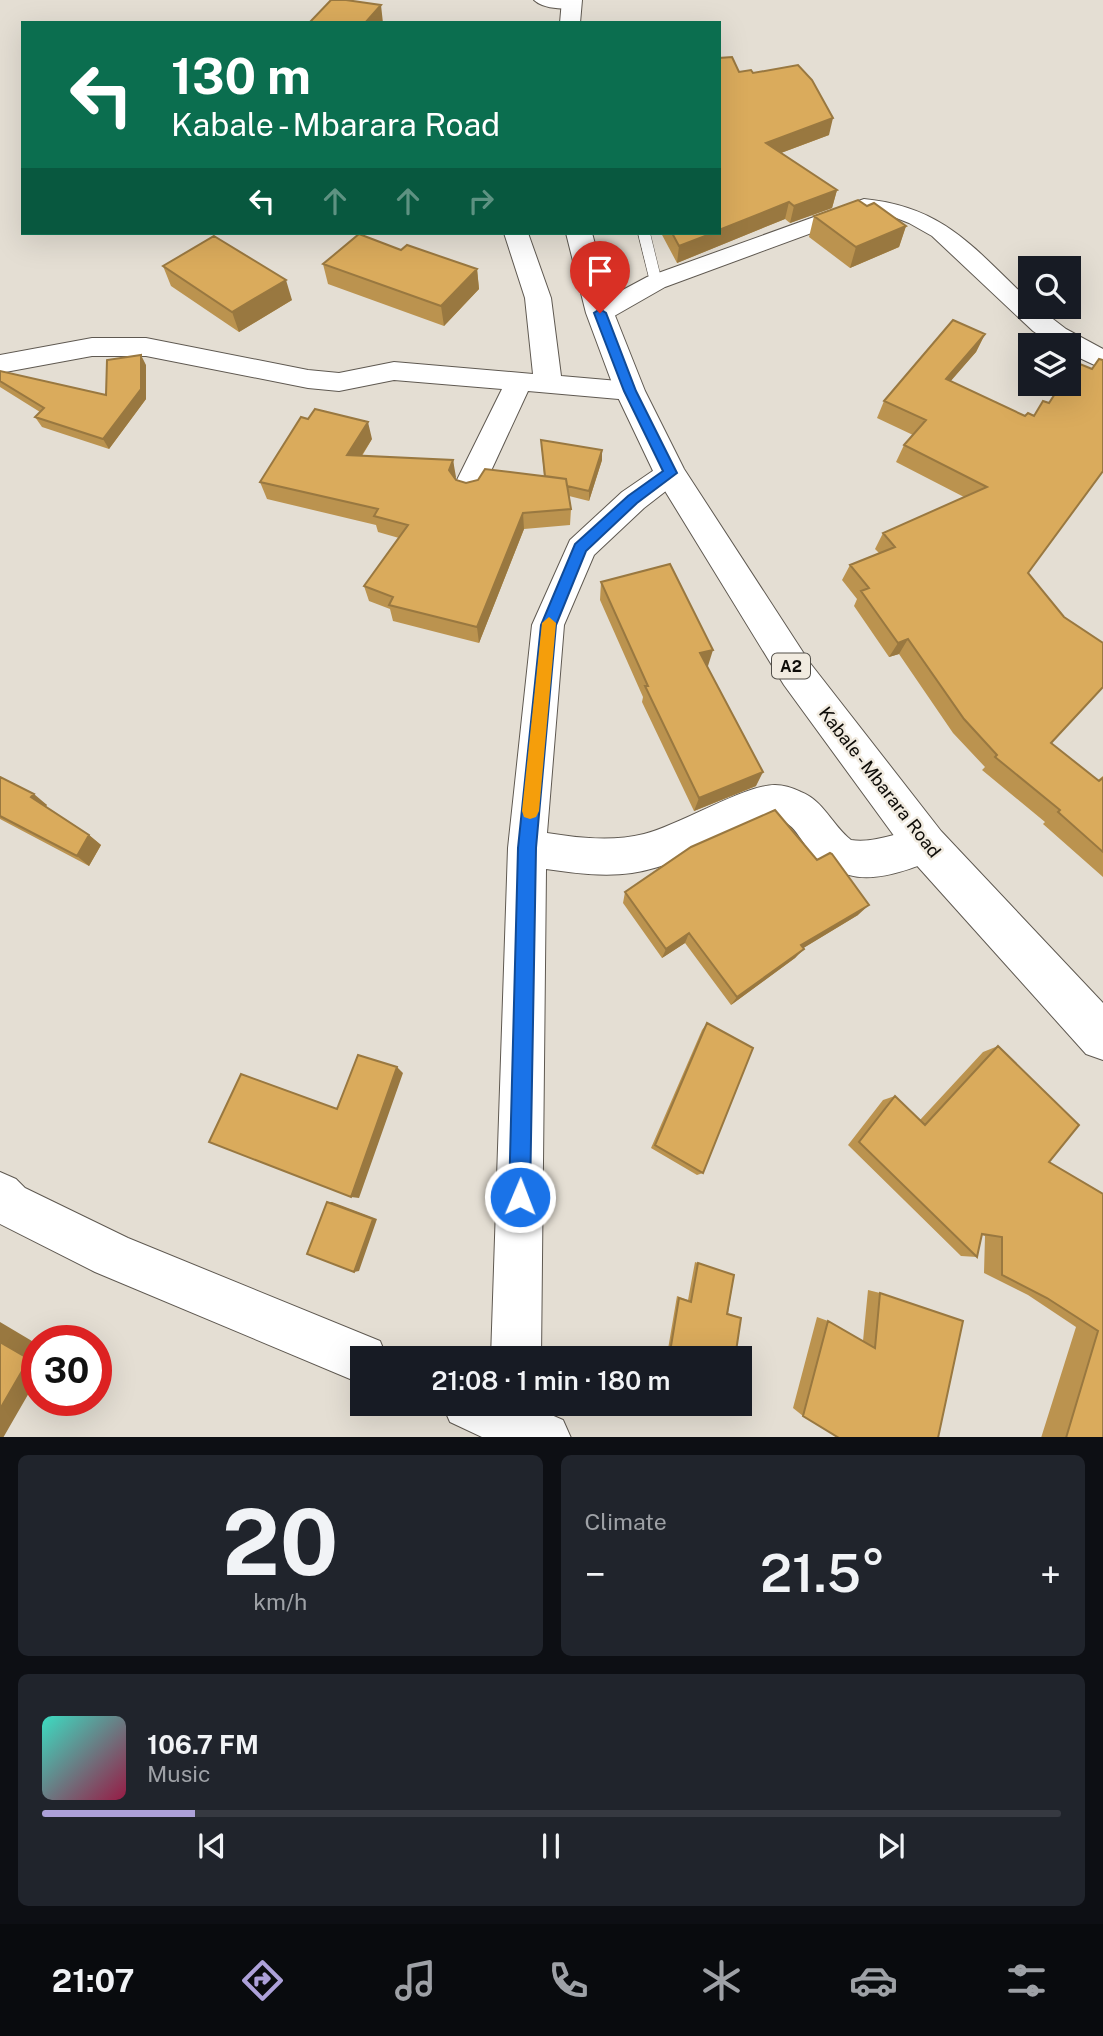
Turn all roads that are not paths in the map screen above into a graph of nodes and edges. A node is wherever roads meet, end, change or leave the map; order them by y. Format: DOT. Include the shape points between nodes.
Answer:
graph roads {
  1 [pos="543,0"];
  2 [pos="571,9"];
  3 [pos="517,235"];
  4 [pos="580,235"];
  5 [pos="644,235"];
  6 [pos="656,282"];
  7 [pos="600,313"];
  8 [pos="1103,359"];
  9 [pos="0,364"];
  10 [pos="519,382"];
  11 [pos="548,384"];
  12 [pos="630,391"];
  13 [pos="670,473"];
  14 [pos="469,486"];
  15 [pos="926,845"];
  16 [pos="527,848"];
  17 [pos="1103,1037"];
  18 [pos="3,1202"];
  19 [pos="516,1346"];
  20 [pos="350,1354"];
  21 [pos="499,1416"];
  22 [pos="522,1425"];
  1 -- 2 [label="street"];
  3 -- 11 [label="street" via="538,298"];
  4 -- 7 [label="main road, Kabale - Mbarara Road / A2"];
  5 -- 6 [label="lane"];
  6 -- 7 [label="street"];
  6 -- 8 [label="street" via="864,206 883,205 941,229 1041,324"];
  7 -- 12 [label="main road, Kabale - Mbarara Road / A2"];
  9 -- 10 [label="street" via="92,347 146,347 339,382 394,371"];
  10 -- 11 [label="street"];
  10 -- 14 [label="street"];
  11 -- 12 [label="street"];
  12 -- 13 [label="main road, Kabale - Mbarara Road / A2"];
  13 -- 15 [label="main road, Kabale - Mbarara Road / A2" via="797,674"];
  13 -- 16 [label="street" via="580,548 548,625"];
  15 -- 16 [label="street" via="867,859 846,856 827,844 805,812 791,803 772,801 630,855 577,855"];
  15 -- 17 [label="main road, Kabale - Mbarara Road / A2"];
  16 -- 19 [label="street"];
  18 -- 20 [label="street" via="113,1255"];
  21 -- 22 [label="street"];
}
